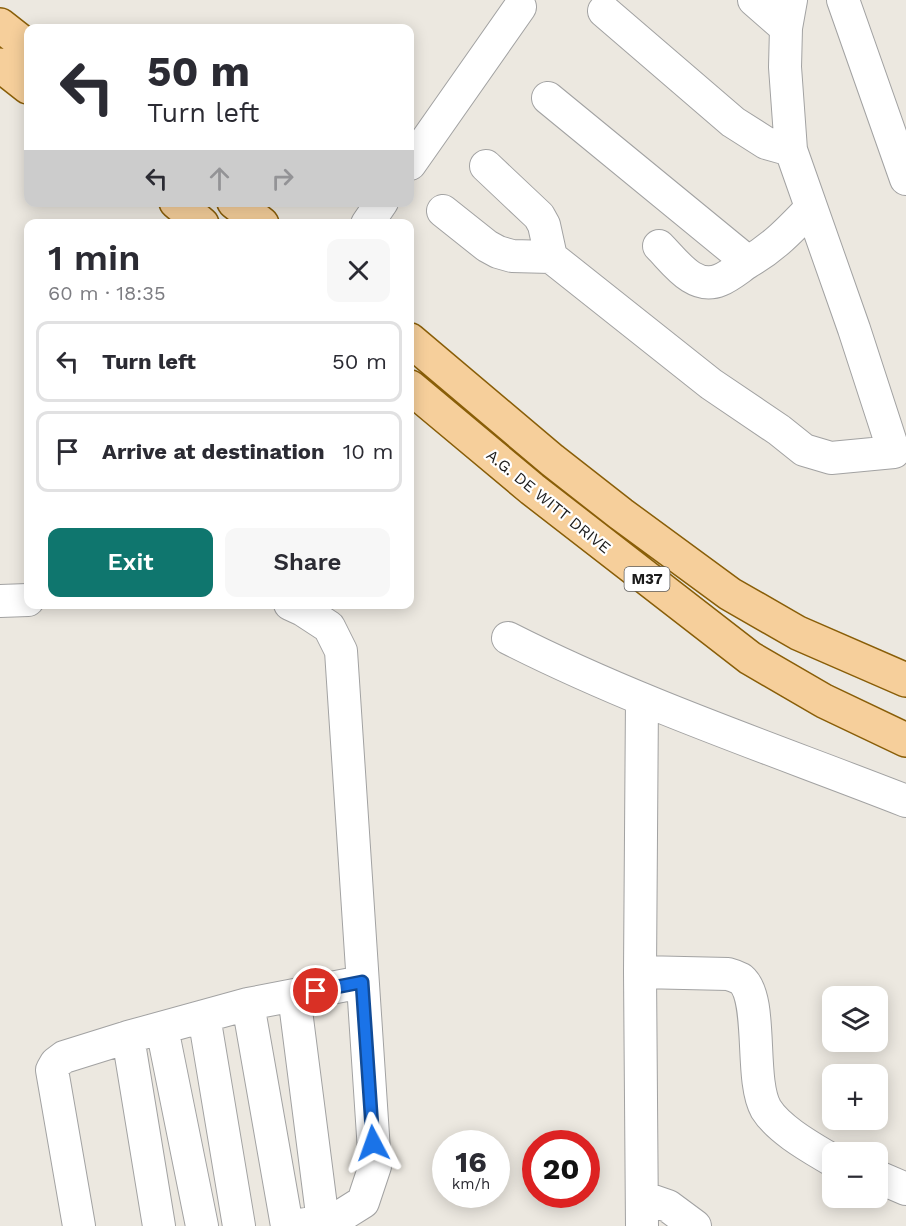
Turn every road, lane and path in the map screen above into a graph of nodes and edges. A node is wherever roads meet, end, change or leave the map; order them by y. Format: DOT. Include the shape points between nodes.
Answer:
graph roads {
  1 [pos="754,0"];
  2 [pos="843,0"];
  3 [pos="520,8"];
  4 [pos="604,11"];
  5 [pos="788,14"];
  6 [pos="0,65"];
  7 [pos="24,84"];
  8 [pos="548,98"];
  9 [pos="791,150"];
  10 [pos="414,158"];
  11 [pos="486,166"];
  12 [pos="906,179"];
  13 [pos="182,207"];
  14 [pos="240,207"];
  15 [pos="811,208"];
  16 [pos="442,211"];
  17 [pos="196,219"];
  18 [pos="256,219"];
  19 [pos="659,246"];
  20 [pos="551,257"];
  21 [pos="748,262"];
  22 [pos="414,343"];
  23 [pos="414,390"];
  24 [pos="552,460"];
  25 [pos="900,460"];
  26 [pos="532,489"];
  27 [pos="621,514"];
  28 [pos="601,544"];
  29 [pos="24,600"];
  30 [pos="0,601"];
  31 [pos="301,609"];
  32 [pos="508,638"];
  33 [pos="906,680"];
  34 [pos="642,699"];
  35 [pos="906,740"];
  36 [pos="906,801"];
  37 [pos="640,972"];
  38 [pos="362,982"];
  39 [pos="294,995"];
  40 [pos="248,1004"];
  41 [pos="204,1016"];
  42 [pos="162,1028"];
  43 [pos="128,1037"];
  44 [pos="822,1154"];
  45 [pos="888,1181"];
  46 [pos="906,1189"];
  47 [pos="642,1212"];
  48 [pos="308,1224"];
  49 [pos="79,1226"];
  50 [pos="159,1226"];
  51 [pos="202,1226"];
  52 [pos="239,1226"];
  53 [pos="287,1226"];
  54 [pos="695,1226"];
  1 -- 5 [label="street"];
  2 -- 12 [label="street"];
  3 -- 10 [label="street"];
  4 -- 9 [label="street" via="732,122 766,143"];
  5 -- 9 [label="street" via="785,68"];
  6 -- 7 [label="main road"];
  8 -- 21 [label="street"];
  9 -- 15 [label="street"];
  11 -- 20 [label="street" via="538,216"];
  13 -- 17 [label="main road"];
  14 -- 18 [label="main road"];
  15 -- 21 [label="street" via="781,240"];
  15 -- 25 [label="street"];
  16 -- 20 [label="street" via="498,252"];
  19 -- 21 [label="street" via="693,279 706,284"];
  20 -- 25 [label="street" via="711,384 804,450 831,458"];
  22 -- 24 [label="main road, A.G. DE WITT DRIVE / M37"];
  23 -- 26 [label="main road, A.G. DE WITT DRIVE / M37"];
  24 -- 26 [label="main road"];
  24 -- 27 [label="main road, A.G. DE WITT DRIVE / M37"];
  26 -- 28 [label="main road, A.G. DE WITT DRIVE / M37"];
  27 -- 28 [label="main road"];
  27 -- 33 [label="main road, A.G. DE WITT DRIVE / M37" via="740,600 798,633"];
  28 -- 35 [label="main road, A.G. DE WITT DRIVE / M37" via="750,657 824,701"];
  29 -- 30 [label="street"];
  31 -- 38 [label="street" via="329,627 341,651"];
  32 -- 34 [label="street"];
  34 -- 36 [label="street"];
  34 -- 37 [label="street"];
  37 -- 44 [label="street" via="728,974 740,978 749,990 760,1094 766,1110"];
  37 -- 47 [label="street"];
  38 -- 39 [label="street"];
  38 -- 48 [label="street" via="375,1166 363,1202 336,1219"];
  39 -- 40 [label="street"];
  39 -- 48 [label="street"];
  40 -- 41 [label="street"];
  40 -- 53 [label="street"];
  41 -- 42 [label="street"];
  41 -- 52 [label="street"];
  42 -- 43 [label="street"];
  42 -- 51 [label="street"];
  43 -- 49 [label="street" via="64,1057 52,1070"];
  43 -- 50 [label="street"];
  45 -- 46 [label="street"];
  47 -- 54 [label="street" via="668,1206"];
}
